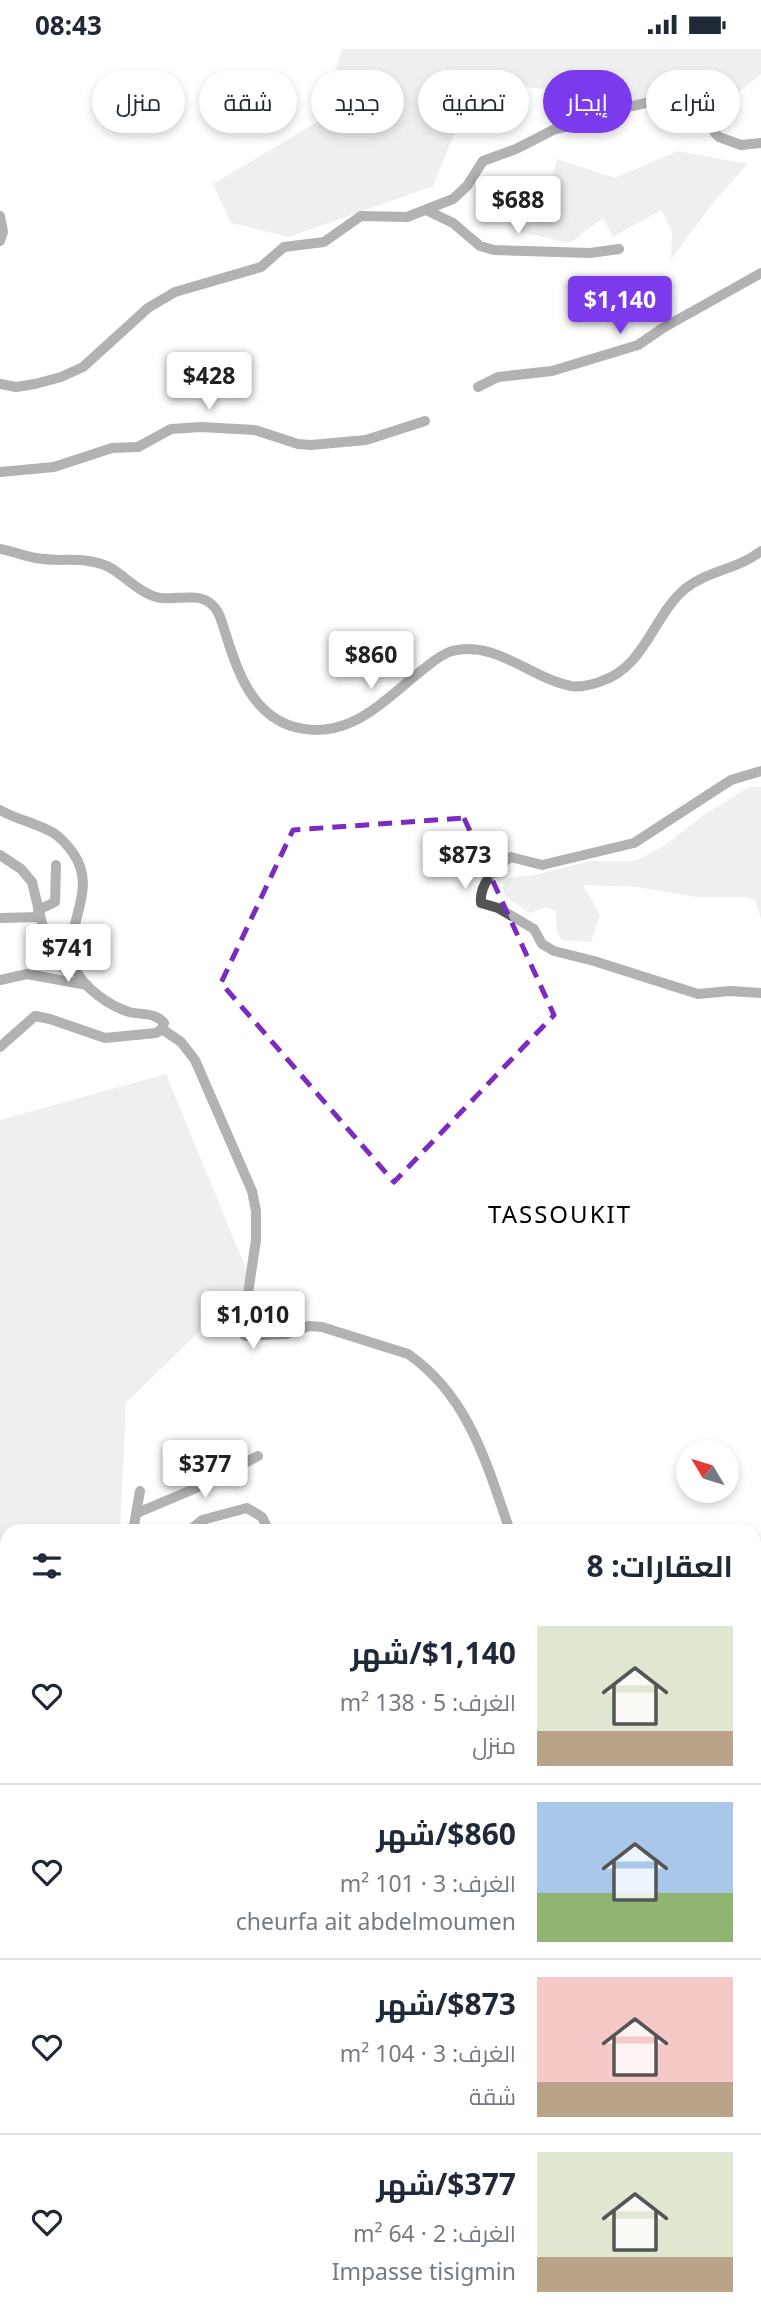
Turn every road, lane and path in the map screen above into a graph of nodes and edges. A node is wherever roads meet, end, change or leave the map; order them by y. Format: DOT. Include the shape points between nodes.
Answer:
graph roads {
  1 [pos="761,143"];
  2 [pos="426,210"];
  3 [pos="0,216"];
  4 [pos="0,241"];
  5 [pos="619,249"];
  6 [pos="761,273"];
  7 [pos="0,384"];
  8 [pos="478,387"];
  9 [pos="425,421"];
  10 [pos="0,472"];
  11 [pos="0,548"];
  12 [pos="761,551"];
  13 [pos="761,771"];
  14 [pos="0,810"];
  15 [pos="0,855"];
  16 [pos="56,865"];
  17 [pos="39,914"];
  18 [pos="0,918"];
  19 [pos="75,967"];
  20 [pos="0,980"];
  21 [pos="87,985"];
  22 [pos="761,993"];
  23 [pos="162,1029"];
  24 [pos="0,1047"];
  25 [pos="258,1456"];
  26 [pos="140,1491"];
  27 [pos="137,1513"];
  28 [pos="135,1524"];
  29 [pos="197,1524"];
  30 [pos="266,1524"];
  31 [pos="507,1524"];
  1 -- 2 [label="street" via="741,145 719,137 701,105 691,99 669,98 555,129 490,157 460,194"];
  2 -- 5 [label="street" via="453,223 480,246 494,250 590,253"];
  2 -- 7 [label="street" via="407,217 361,216 324,242 284,247 261,267 175,292 148,308 83,367 35,384"];
  3 -- 4 [label="street"];
  6 -- 8 [label="street" via="638,345 552,371 498,377"];
  9 -- 10 [label="street" via="366,440 310,445 255,430 171,429 138,446 113,448 54,467"];
  11 -- 12 [label="street" via="35,558 91,561 153,597 209,602 218,611 232,654 254,698 269,715 292,726 313,728 348,725 448,652 469,648 489,651 573,687 603,681 627,667 686,588"];
  13 -- 22 [label="street" via="731,780 634,843 542,865 511,857 498,865 480,893 481,903 534,929 542,944 554,951 698,994"];
  14 -- 19 [label="street" via="53,832 78,860 84,882 72,940"];
  15 -- 17 [label="street" via="32,882"];
  16 -- 17 [label="street" via="55,902"];
  17 -- 18 [label="street"];
  17 -- 19 [label="street" via="48,948 65,969"];
  19 -- 21 [label="street"];
  20 -- 21 [label="street" via="27,974"];
  21 -- 23 [label="street" via="109,1002 160,1019"];
  23 -- 24 [label="street" via="105,1038 35,1016"];
  23 -- 31 [label="street" via="181,1042 195,1060 254,1201 256,1240 242,1333 322,1327 417,1360 448,1391 474,1431"];
  25 -- 27 [label="street"];
  26 -- 27 [label="street"];
  27 -- 28 [label="street"];
  29 -- 30 [label="street" via="247,1508"];
}
